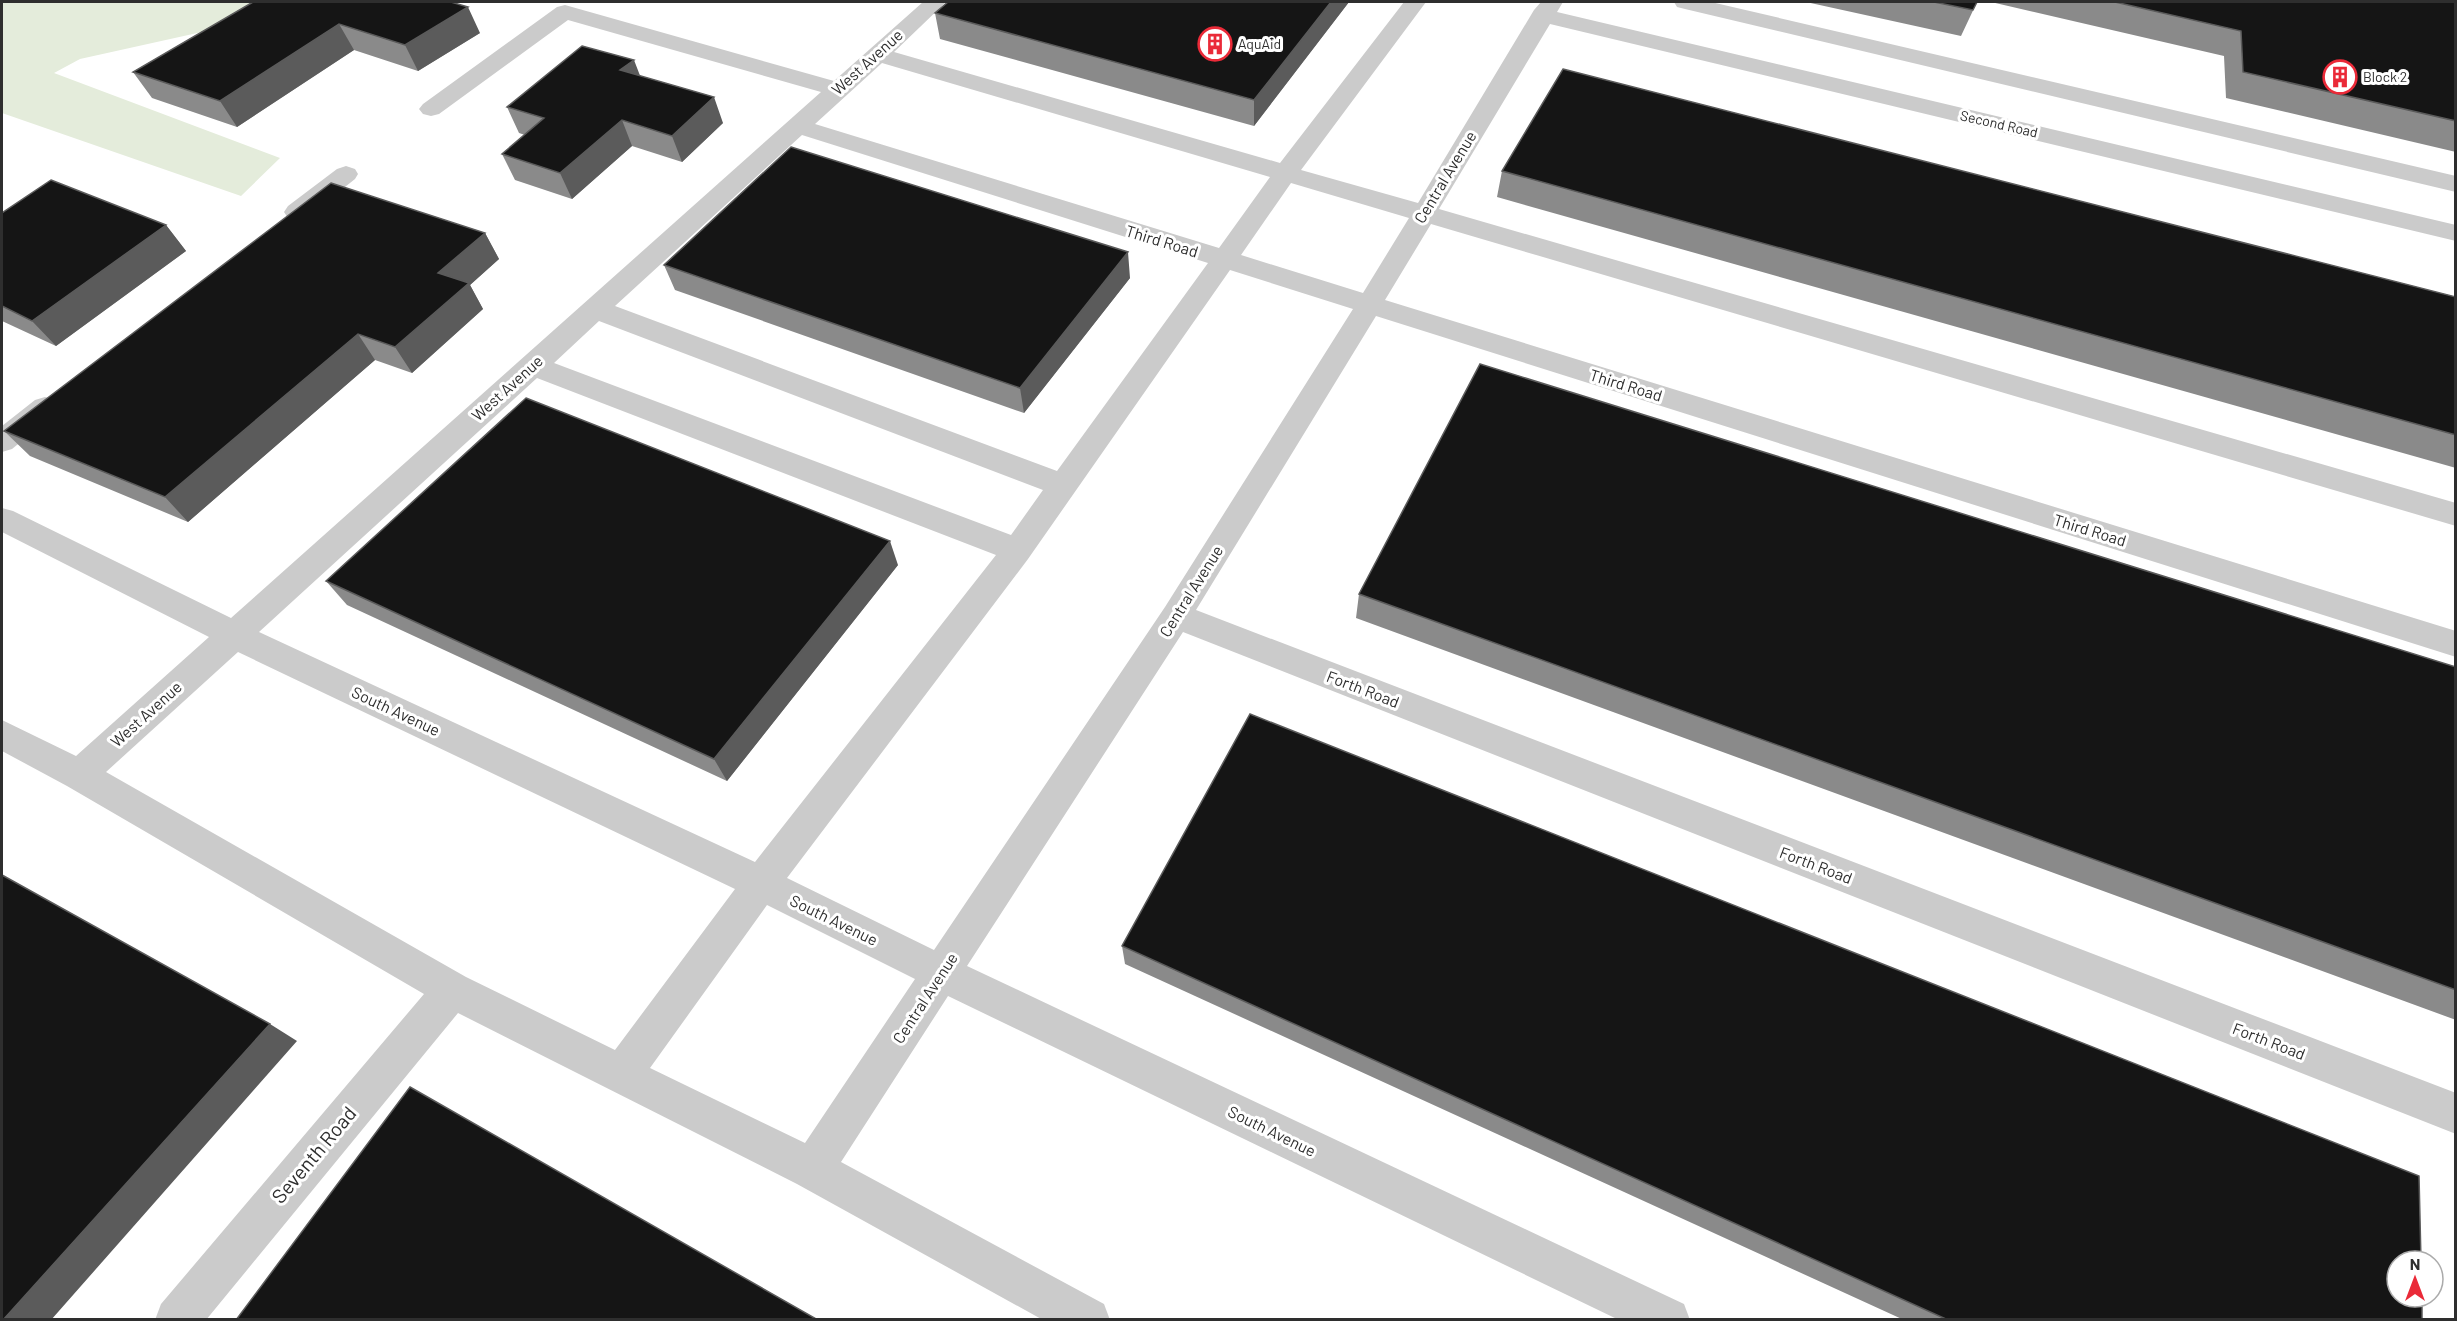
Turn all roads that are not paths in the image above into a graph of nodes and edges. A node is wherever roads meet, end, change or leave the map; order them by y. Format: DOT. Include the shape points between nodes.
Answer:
graph roads {
  1 [pos="935,2"];
  2 [pos="1415,2"];
  3 [pos="1685,2"];
  4 [pos="1547,8"];
  5 [pos="877,54"];
  6 [pos="837,89"];
  7 [pos="431,109"];
  8 [pos="797,126"];
  9 [pos="1286,173"];
  10 [pos="346,174"];
  11 [pos="2456,184"];
  12 [pos="1423,213"];
  13 [pos="281,225"];
  14 [pos="2456,233"];
  15 [pos="1224,260"];
  16 [pos="1369,305"];
  17 [pos="595,309"];
  18 [pos="532,365"];
  19 [pos="67,390"];
  20 [pos="2,441"];
  21 [pos="1064,486"];
  22 [pos="2456,515"];
  23 [pos="2,519"];
  24 [pos="1017,550"];
  25 [pos="1176,616"];
  26 [pos="234,635"];
  27 [pos="2456,644"];
  28 [pos="2,735"];
  29 [pos="79,775"];
  30 [pos="760,883"];
  31 [pos="942,973"];
  32 [pos="452,990"];
  33 [pos="621,1075"];
  34 [pos="2456,1114"];
  35 [pos="812,1169"];
  36 [pos="177,1320"];
  37 [pos="1088,1320"];
  38 [pos="1668,1320"];
  1 -- 5 [label="street, West Avenue"];
  2 -- 9 [label="street"];
  3 -- 11 [label="street"];
  4 -- 12 [label="street, Central Avenue"];
  4 -- 14 [label="street, Second Road"];
  5 -- 6 [label="street, West Avenue"];
  5 -- 9 [label="street"];
  6 -- 7 [label="street" via="565,12"];
  6 -- 8 [label="street, West Avenue"];
  8 -- 15 [label="street, Third Road"];
  8 -- 17 [label="street, West Avenue"];
  9 -- 12 [label="street"];
  9 -- 15 [label="street"];
  10 -- 13 [label="street"];
  12 -- 16 [label="street, Central Avenue"];
  12 -- 22 [label="street"];
  15 -- 16 [label="street, Third Road"];
  15 -- 21 [label="street"];
  16 -- 25 [label="street, Central Avenue"];
  16 -- 27 [label="street, Third Road"];
  17 -- 18 [label="street, West Avenue"];
  17 -- 21 [label="street"];
  18 -- 24 [label="street"];
  18 -- 26 [label="street, West Avenue"];
  19 -- 20 [label="street"];
  21 -- 24 [label="street"];
  23 -- 26 [label="street, South Avenue"];
  24 -- 30 [label="street"];
  25 -- 31 [label="street, Central Avenue"];
  25 -- 34 [label="street, Forth Road"];
  26 -- 29 [label="street, West Avenue"];
  26 -- 30 [label="street, South Avenue"];
  28 -- 29 [label="street"];
  29 -- 32 [label="street"];
  30 -- 31 [label="street, South Avenue"];
  30 -- 33 [label="street"];
  31 -- 35 [label="street, Central Avenue"];
  31 -- 38 [label="street, South Avenue"];
  32 -- 33 [label="street"];
  32 -- 36 [label="street, Seventh Road"];
  33 -- 35 [label="street"];
  35 -- 37 [label="street"];
}
